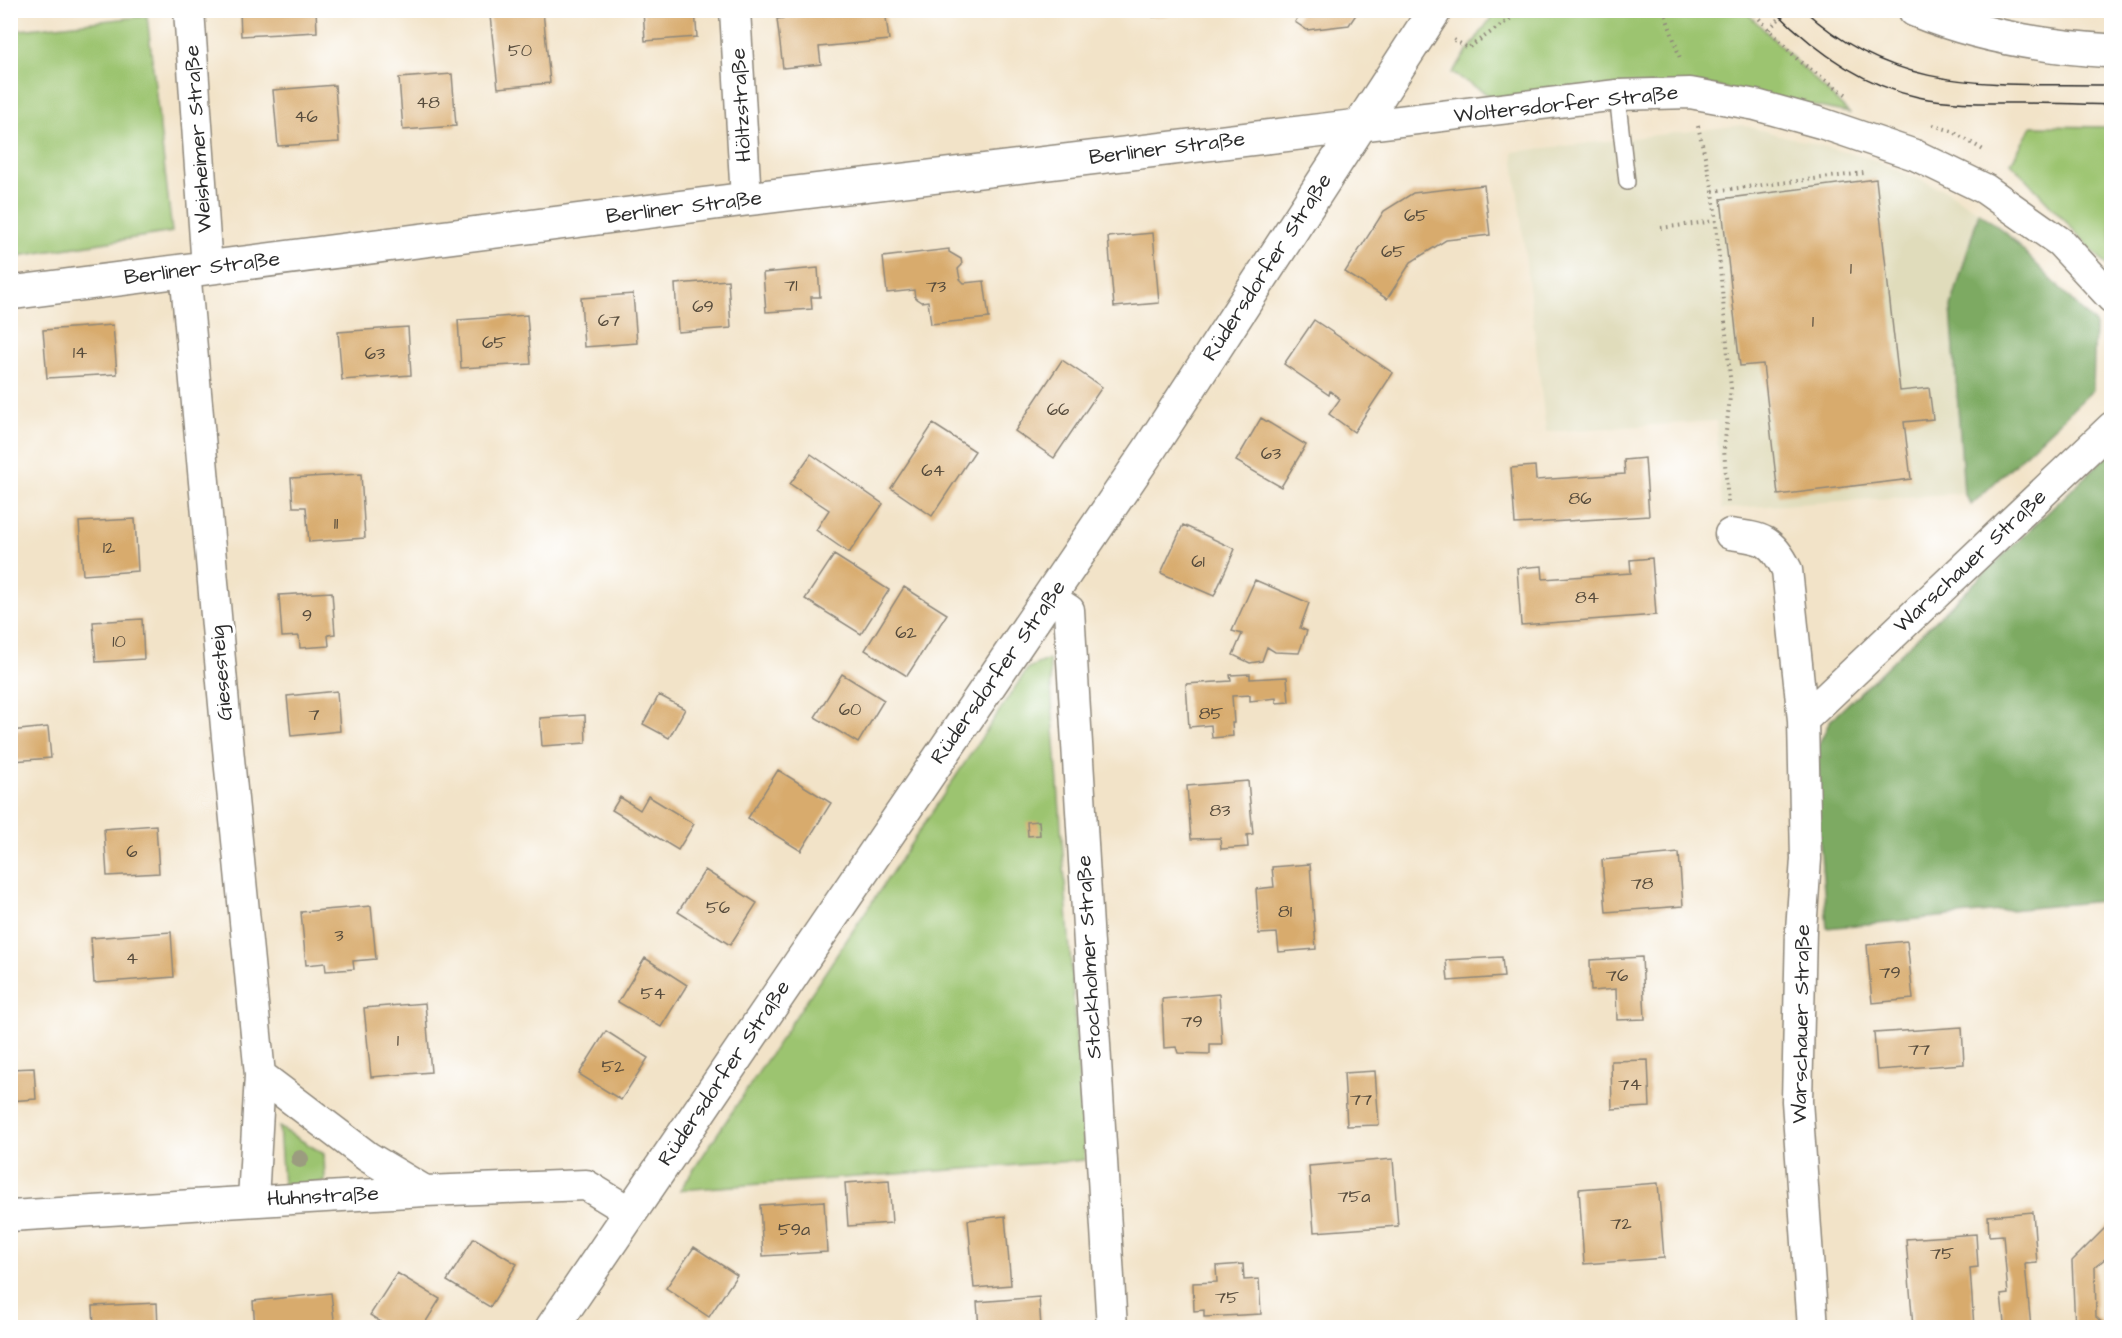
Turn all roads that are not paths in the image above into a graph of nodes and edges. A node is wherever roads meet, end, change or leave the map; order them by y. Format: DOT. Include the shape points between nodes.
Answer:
graph roads {
  1 [pos="189,10"];
  2 [pos="735,10"];
  3 [pos="1434,10"];
  4 [pos="1915,10"];
  5 [pos="2112,51"];
  6 [pos="1617,95"];
  7 [pos="1358,126"];
  8 [pos="1627,182"];
  9 [pos="746,199"];
  10 [pos="196,269"];
  11 [pos="10,293"];
  12 [pos="2112,298"];
  13 [pos="2112,427"];
  14 [pos="1730,534"];
  15 [pos="1049,597"];
  16 [pos="1803,720"];
  17 [pos="260,1075"];
  18 [pos="425,1191"];
  19 [pos="253,1200"];
  20 [pos="630,1212"];
  21 [pos="10,1216"];
  22 [pos="552,1328"];
  23 [pos="1112,1328"];
  24 [pos="1813,1328"];
  1 -- 10 [label="street, Weisheimer Straße"];
  2 -- 9 [label="street, Höltzstraße"];
  3 -- 7 [label="street, Rüdersdorfer Straße"];
  4 -- 5 [label="street" via="2001,37"];
  6 -- 7 [label="street, Woltersdorfer Straße"];
  6 -- 8 [label="lane"];
  6 -- 12 [label="street, Woltersdorfer Straße" via="1690,93 1756,105 1915,155 1985,189 2060,242"];
  7 -- 9 [label="street, Berliner Straße"];
  7 -- 15 [label="street, Rüdersdorfer Straße"];
  9 -- 10 [label="street, Berliner Straße"];
  10 -- 11 [label="street, Berliner Straße"];
  10 -- 17 [label="street, Giesesteig" via="228,749"];
  13 -- 16 [label="street, Warschauer Straße"];
  14 -- 16 [label="street, Warschauer Straße" via="1761,538 1779,553 1787,570"];
  15 -- 20 [label="street, Rüdersdorfer Straße"];
  15 -- 23 [label="street, Stockholmer Straße" via="1069,610"];
  16 -- 24 [label="street, Warschauer Straße" via="1806,859 1797,1101"];
  17 -- 18 [label="street" via="368,1157"];
  17 -- 19 [label="street, Giesesteig"];
  18 -- 19 [label="street, Huhnstraße"];
  18 -- 20 [label="street, Huhnstraße" via="586,1185"];
  19 -- 21 [label="street, Huhnstraße"];
  20 -- 22 [label="street, Rüdersdorfer Straße"];
}
